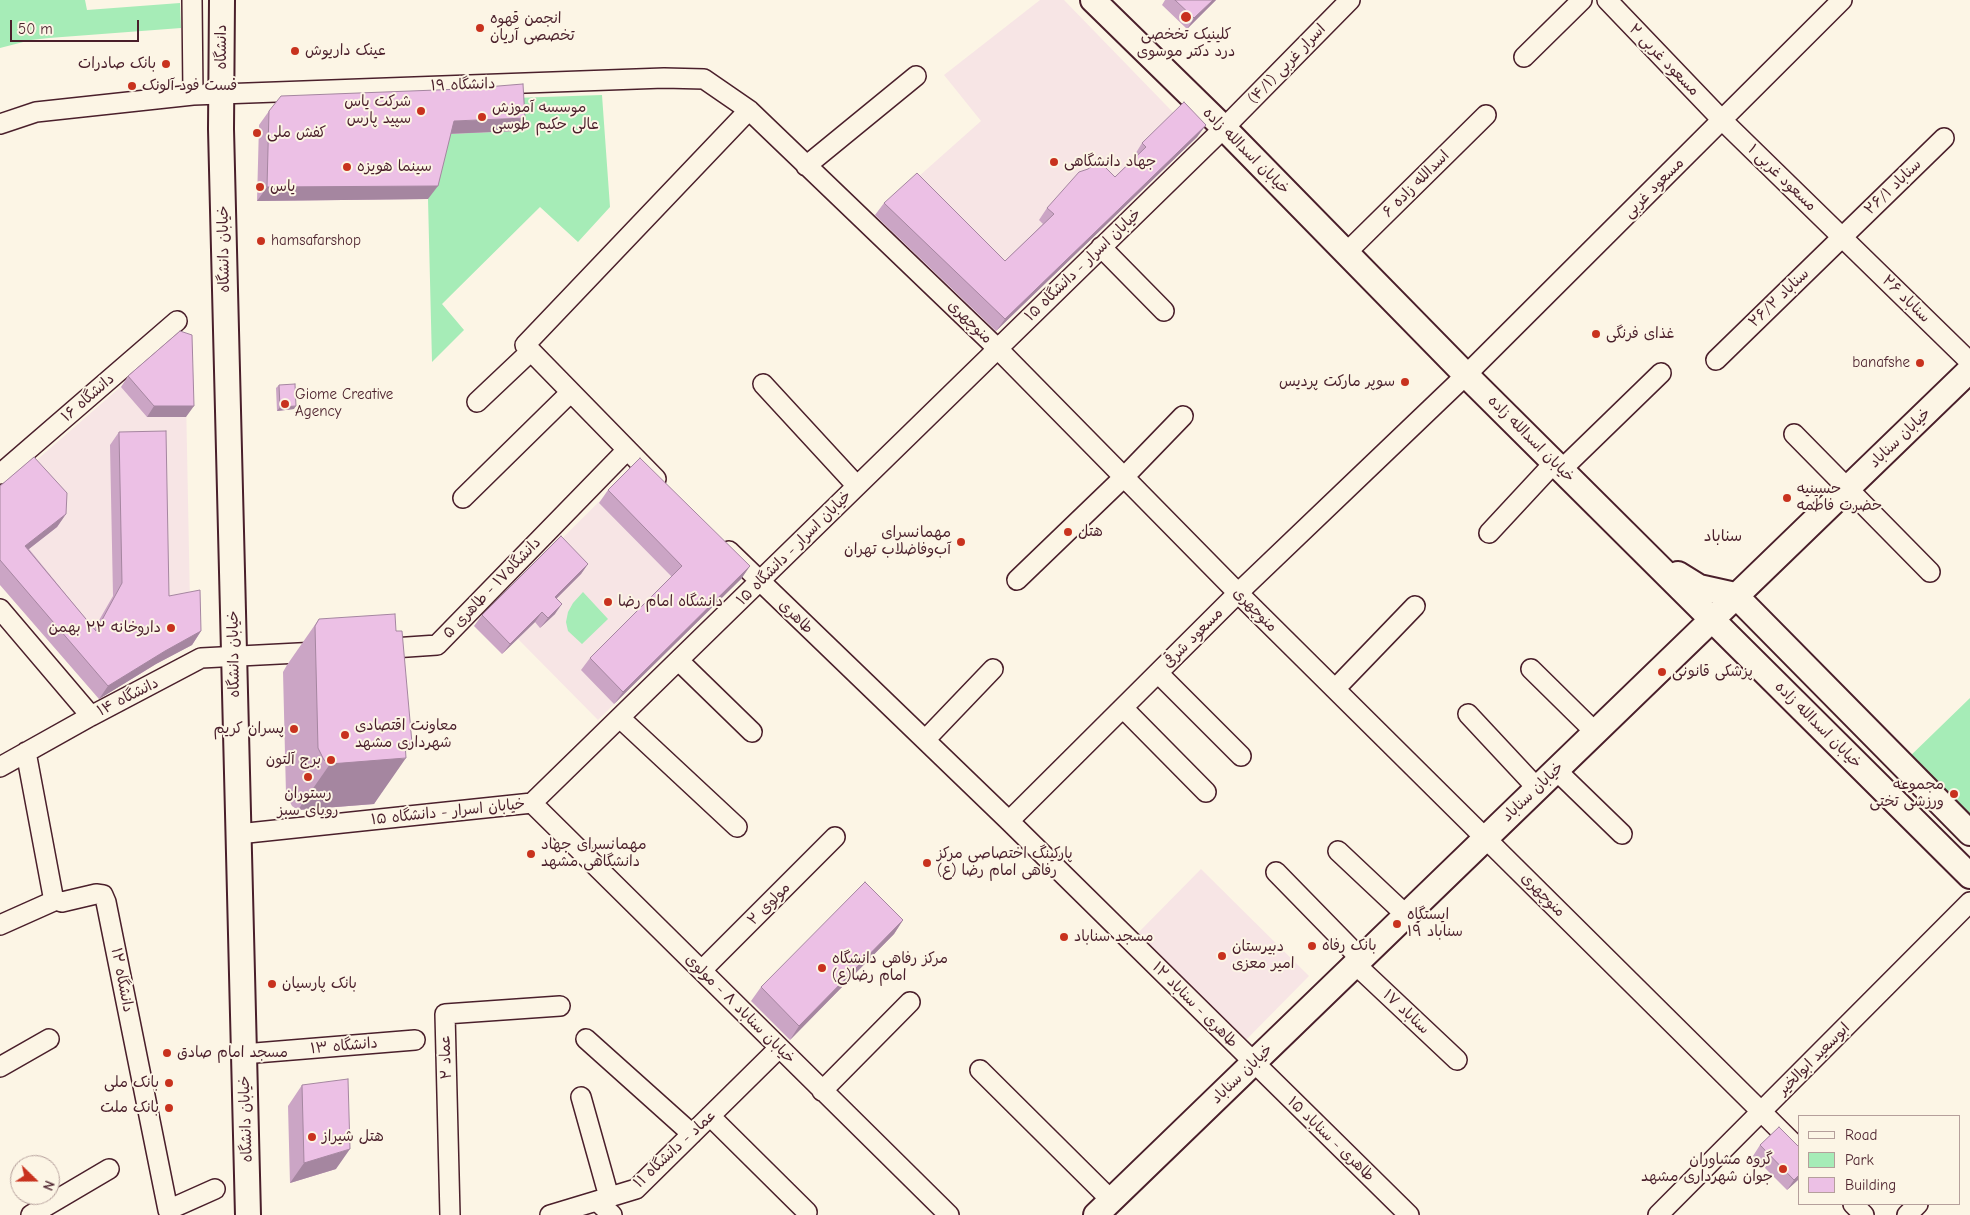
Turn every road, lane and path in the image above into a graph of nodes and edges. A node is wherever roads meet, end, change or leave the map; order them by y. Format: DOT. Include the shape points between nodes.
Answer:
graph roads {
  1 [pos="192,0"];
  2 [pos="222,0"];
  3 [pos="1093,0"];
  4 [pos="1350,0"];
  5 [pos="1582,0"];
  6 [pos="1607,0"];
  7 [pos="1842,0"];
  8 [pos="1524,57"];
  9 [pos="916,76"];
  10 [pos="704,79"];
  11 [pos="221,93"];
  12 [pos="193,94"];
  13 [pos="749,110"];
  14 [pos="1486,115"];
  15 [pos="1722,120"];
  16 [pos="0,124"];
  17 [pos="1224,128"];
  18 [pos="1944,138"];
  19 [pos="806,166"];
  20 [pos="1842,236"];
  21 [pos="1101,247"];
  22 [pos="1346,253"];
  23 [pos="1164,311"];
  24 [pos="177,322"];
  25 [pos="528,348"];
  26 [pos="997,348"];
  27 [pos="1716,360"];
  28 [pos="1970,362"];
  29 [pos="1970,370"];
  30 [pos="1661,373"];
  31 [pos="1466,376"];
  32 [pos="763,384"];
  33 [pos="571,392"];
  34 [pos="477,402"];
  35 [pos="1183,416"];
  36 [pos="1794,434"];
  37 [pos="627,450"];
  38 [pos="1558,466"];
  39 [pos="0,474"];
  40 [pos="1124,477"];
  41 [pos="857,486"];
  42 [pos="1848,488"];
  43 [pos="668,491"];
  44 [pos="463,498"];
  45 [pos="1489,533"];
  46 [pos="717,540"];
  47 [pos="1648,556"];
  48 [pos="1930,572"];
  49 [pos="1017,580"];
  50 [pos="759,581"];
  51 [pos="1238,593"];
  52 [pos="1735,595"];
  53 [pos="1415,606"];
  54 [pos="1712,619"];
  55 [pos="4,620"];
  56 [pos="358,650"];
  57 [pos="338,651"];
  58 [pos="234,658"];
  59 [pos="679,661"];
  60 [pos="993,669"];
  61 [pos="1531,670"];
  62 [pos="1158,673"];
  63 [pos="1335,689"];
  64 [pos="1123,708"];
  65 [pos="1468,714"];
  66 [pos="91,716"];
  67 [pos="620,718"];
  68 [pos="752,732"];
  69 [pos="1596,732"];
  70 [pos="925,740"];
  71 [pos="26,752"];
  72 [pos="1241,756"];
  73 [pos="0,766"];
  74 [pos="1556,770"];
  75 [pos="1537,788"];
  76 [pos="1206,792"];
  77 [pos="532,803"];
  78 [pos="1009,821"];
  79 [pos="737,827"];
  80 [pos="1970,833"];
  81 [pos="238,834"];
  82 [pos="1622,834"];
  83 [pos="835,837"];
  84 [pos="1486,838"];
  85 [pos="1338,852"];
  86 [pos="1276,872"];
  87 [pos="1970,876"];
  88 [pos="56,900"];
  89 [pos="1970,902"];
  90 [pos="1406,915"];
  91 [pos="0,925"];
  92 [pos="1358,961"];
  93 [pos="702,970"];
  94 [pos="910,1002"];
  95 [pos="560,1006"];
  96 [pos="49,1039"];
  97 [pos="586,1039"];
  98 [pos="415,1040"];
  99 [pos="779,1048"];
  100 [pos="243,1054"];
  101 [pos="1457,1060"];
  102 [pos="1254,1062"];
  103 [pos="0,1067"];
  104 [pos="980,1070"];
  105 [pos="822,1090"];
  106 [pos="581,1097"];
  107 [pos="1761,1112"];
  108 [pos="710,1116"];
  109 [pos="692,1134"];
  110 [pos="1798,1148"];
  111 [pos="109,1169"];
  112 [pos="215,1189"];
  113 [pos="606,1204"];
  114 [pos="1854,1205"];
  115 [pos="1917,1205"];
  116 [pos="1104,1208"];
  117 [pos="806,1212"];
  118 [pos="1667,1212"];
  119 [pos="31,1215"];
  120 [pos="248,1215"];
  121 [pos="450,1215"];
  122 [pos="550,1215"];
  123 [pos="949,1215"];
  124 [pos="1409,1215"];
  125 [pos="1864,1215"];
  126 [pos="1907,1215"];
  1 -- 12 [label="street"];
  2 -- 11 [label="main road, دانشگاه"];
  3 -- 17 [label="main road, خیابان اسدالله زاده"];
  4 -- 17 [label="street, اسرار غربی (۴/۱)"];
  5 -- 8 [label="street"];
  6 -- 15 [label="street, مسعود غربی ۲"];
  7 -- 15 [label="street, مسعود غربی"];
  9 -- 19 [label="street"];
  10 -- 11 [label="street, دانشگاه ۱۹"];
  10 -- 13 [label="street, منوچهری"];
  11 -- 12 [label="street, دانشگاه ۱۹"];
  11 -- 58 [label="main road, خیابان دانشگاه"];
  12 -- 16 [label="street, دانشگاه ۱۹" via="36,112"];
  13 -- 19 [label="street, منوچهری"];
  13 -- 25 [label="street"];
  14 -- 22 [label="street, اسدالله زاده ۶"];
  15 -- 20 [label="street, مسعود غربی ۱"];
  15 -- 31 [label="street, مسعود غربی"];
  17 -- 21 [label="street, خیابان اسرار - دانشگاه ۱۵"];
  17 -- 22 [label="main road, خیابان اسدالله زاده"];
  18 -- 20 [label="street, سناباد ۲۶/۱"];
  19 -- 26 [label="street, منوچهری"];
  20 -- 27 [label="street, سناباد ۲۶/۲"];
  20 -- 28 [label="street, سناباد ۲۶"];
  21 -- 23 [label="street"];
  21 -- 26 [label="street, خیابان اسرار - دانشگاه ۱۵"];
  22 -- 31 [label="main road, خیابان اسدالله زاده"];
  24 -- 39 [label="street, دانشگاه ۱۶"];
  25 -- 33 [label="street"];
  25 -- 34 [label="street"];
  26 -- 40 [label="street, منوچهری"];
  26 -- 41 [label="street, خیابان اسرار - دانشگاه ۱۵"];
  29 -- 42 [label="main road, خیابان سناباد"];
  30 -- 38 [label="street"];
  31 -- 38 [label="main road, خیابان اسدالله زاده"];
  31 -- 51 [label="street, مسعود شرقی"];
  32 -- 41 [label="street"];
  33 -- 37 [label="street"];
  33 -- 44 [label="street"];
  35 -- 40 [label="street"];
  36 -- 42 [label="street"];
  37 -- 43 [label="street"];
  37 -- 56 [label="street, دانشگاه۱۷ - طاهری ۵" via="437,645"];
  38 -- 45 [label="street"];
  38 -- 47 [label="main road, خیابان اسدالله زاده"];
  40 -- 49 [label="street"];
  40 -- 51 [label="street, منوچهری"];
  41 -- 50 [label="street, خیابان اسرار - دانشگاه ۱۵"];
  42 -- 48 [label="street"];
  42 -- 52 [label="main road, خیابان سناباد"];
  46 -- 50 [label="street, طاهری"];
  47 -- 52 [label="main road" via="1699,587"];
  47 -- 54 [label="main road, خیابان اسدالله زاده"];
  50 -- 59 [label="street, خیابان اسرار - دانشگاه ۱۵"];
  50 -- 70 [label="street, طاهری"];
  51 -- 62 [label="street, مسعود شرقی"];
  51 -- 63 [label="street, منوچهری"];
  52 -- 54 [label="main road, خیابان سناباد"];
  52 -- 80 [label="main road"];
  53 -- 63 [label="street"];
  54 -- 69 [label="main road, خیابان سناباد"];
  54 -- 87 [label="main road, خیابان اسدالله زاده"];
  55 -- 66 [label="street"];
  57 -- 58 [label="street"];
  58 -- 66 [label="street, دانشگاه ۱۴" via="202,658"];
  58 -- 81 [label="main road, خیابان دانشگاه"];
  59 -- 67 [label="street, خیابان اسرار - دانشگاه ۱۵"];
  59 -- 68 [label="street"];
  60 -- 70 [label="street"];
  61 -- 69 [label="street"];
  62 -- 64 [label="street, مسعود شرقی"];
  62 -- 72 [label="street"];
  63 -- 84 [label="street, منوچهری"];
  64 -- 76 [label="street"];
  64 -- 78 [label="street, مسعود شرقی"];
  65 -- 75 [label="street"];
  66 -- 71 [label="street, دانشگاه ۱۴"];
  67 -- 77 [label="street, خیابان اسرار - دانشگاه ۱۵"];
  67 -- 79 [label="street"];
  69 -- 74 [label="main road, خیابان سناباد"];
  70 -- 78 [label="street, طاهری"];
  71 -- 73 [label="street, دانشگاه ۱۴"];
  71 -- 88 [label="street"];
  74 -- 75 [label="main road, خیابان سناباد"];
  74 -- 82 [label="street"];
  75 -- 84 [label="main road, خیابان سناباد"];
  77 -- 81 [label="street, خیابان اسرار - دانشگاه ۱۵"];
  77 -- 93 [label="street, خیابان سناباد ۸ - مولوی"];
  78 -- 102 [label="street, طاهری - سناباد ۱۲"];
  81 -- 100 [label="main road, خیابان دانشگاه"];
  83 -- 93 [label="street, مولوی ۲"];
  84 -- 90 [label="main road, خیابان سناباد"];
  84 -- 107 [label="street, منوچهری"];
  85 -- 90 [label="street"];
  86 -- 92 [label="street, سناباد ۱۷"];
  88 -- 91 [label="street"];
  88 -- 112 [label="street, دانشگاه ۱۲" via="62,902 96,894 103,896 106,902 168,1210"];
  89 -- 107 [label="street, ابوسعید ابوالخیر"];
  90 -- 92 [label="main road, خیابان سناباد"];
  92 -- 101 [label="street, سناباد ۱۷"];
  92 -- 102 [label="main road, خیابان سناباد"];
  93 -- 99 [label="street, خیابان سناباد ۸ - مولوی"];
  94 -- 105 [label="street"];
  95 -- 121 [label="street, عماد ۲" via="444,1014"];
  96 -- 103 [label="street"];
  97 -- 109 [label="street"];
  98 -- 100 [label="street, دانشگاه ۱۳"];
  99 -- 105 [label="street, خیابان سناباد ۸ - مولوی"];
  99 -- 108 [label="street, عماد - دانشگاه ۱۱"];
  100 -- 120 [label="main road, خیابان دانشگاه"];
  102 -- 116 [label="main road, خیابان سناباد"];
  102 -- 124 [label="street, طاهری - سناباد ۱۵"];
  104 -- 116 [label="street"];
  105 -- 123 [label="street, خیابان سناباد ۸ - مولوی"];
  106 -- 113 [label="street"];
  107 -- 110 [label="street, منوچهری"];
  107 -- 118 [label="street, ابوسعید ابوالخیر"];
  108 -- 109 [label="street, عماد - دانشگاه ۱۱"];
  108 -- 117 [label="street"];
  109 -- 113 [label="street, عماد - دانشگاه ۱۱" via="636,1189"];
  111 -- 119 [label="street"];
  113 -- 122 [label="street, عماد - دانشگاه ۱۱"];
  114 -- 125 [label="street"];
  115 -- 126 [label="street"];
}
